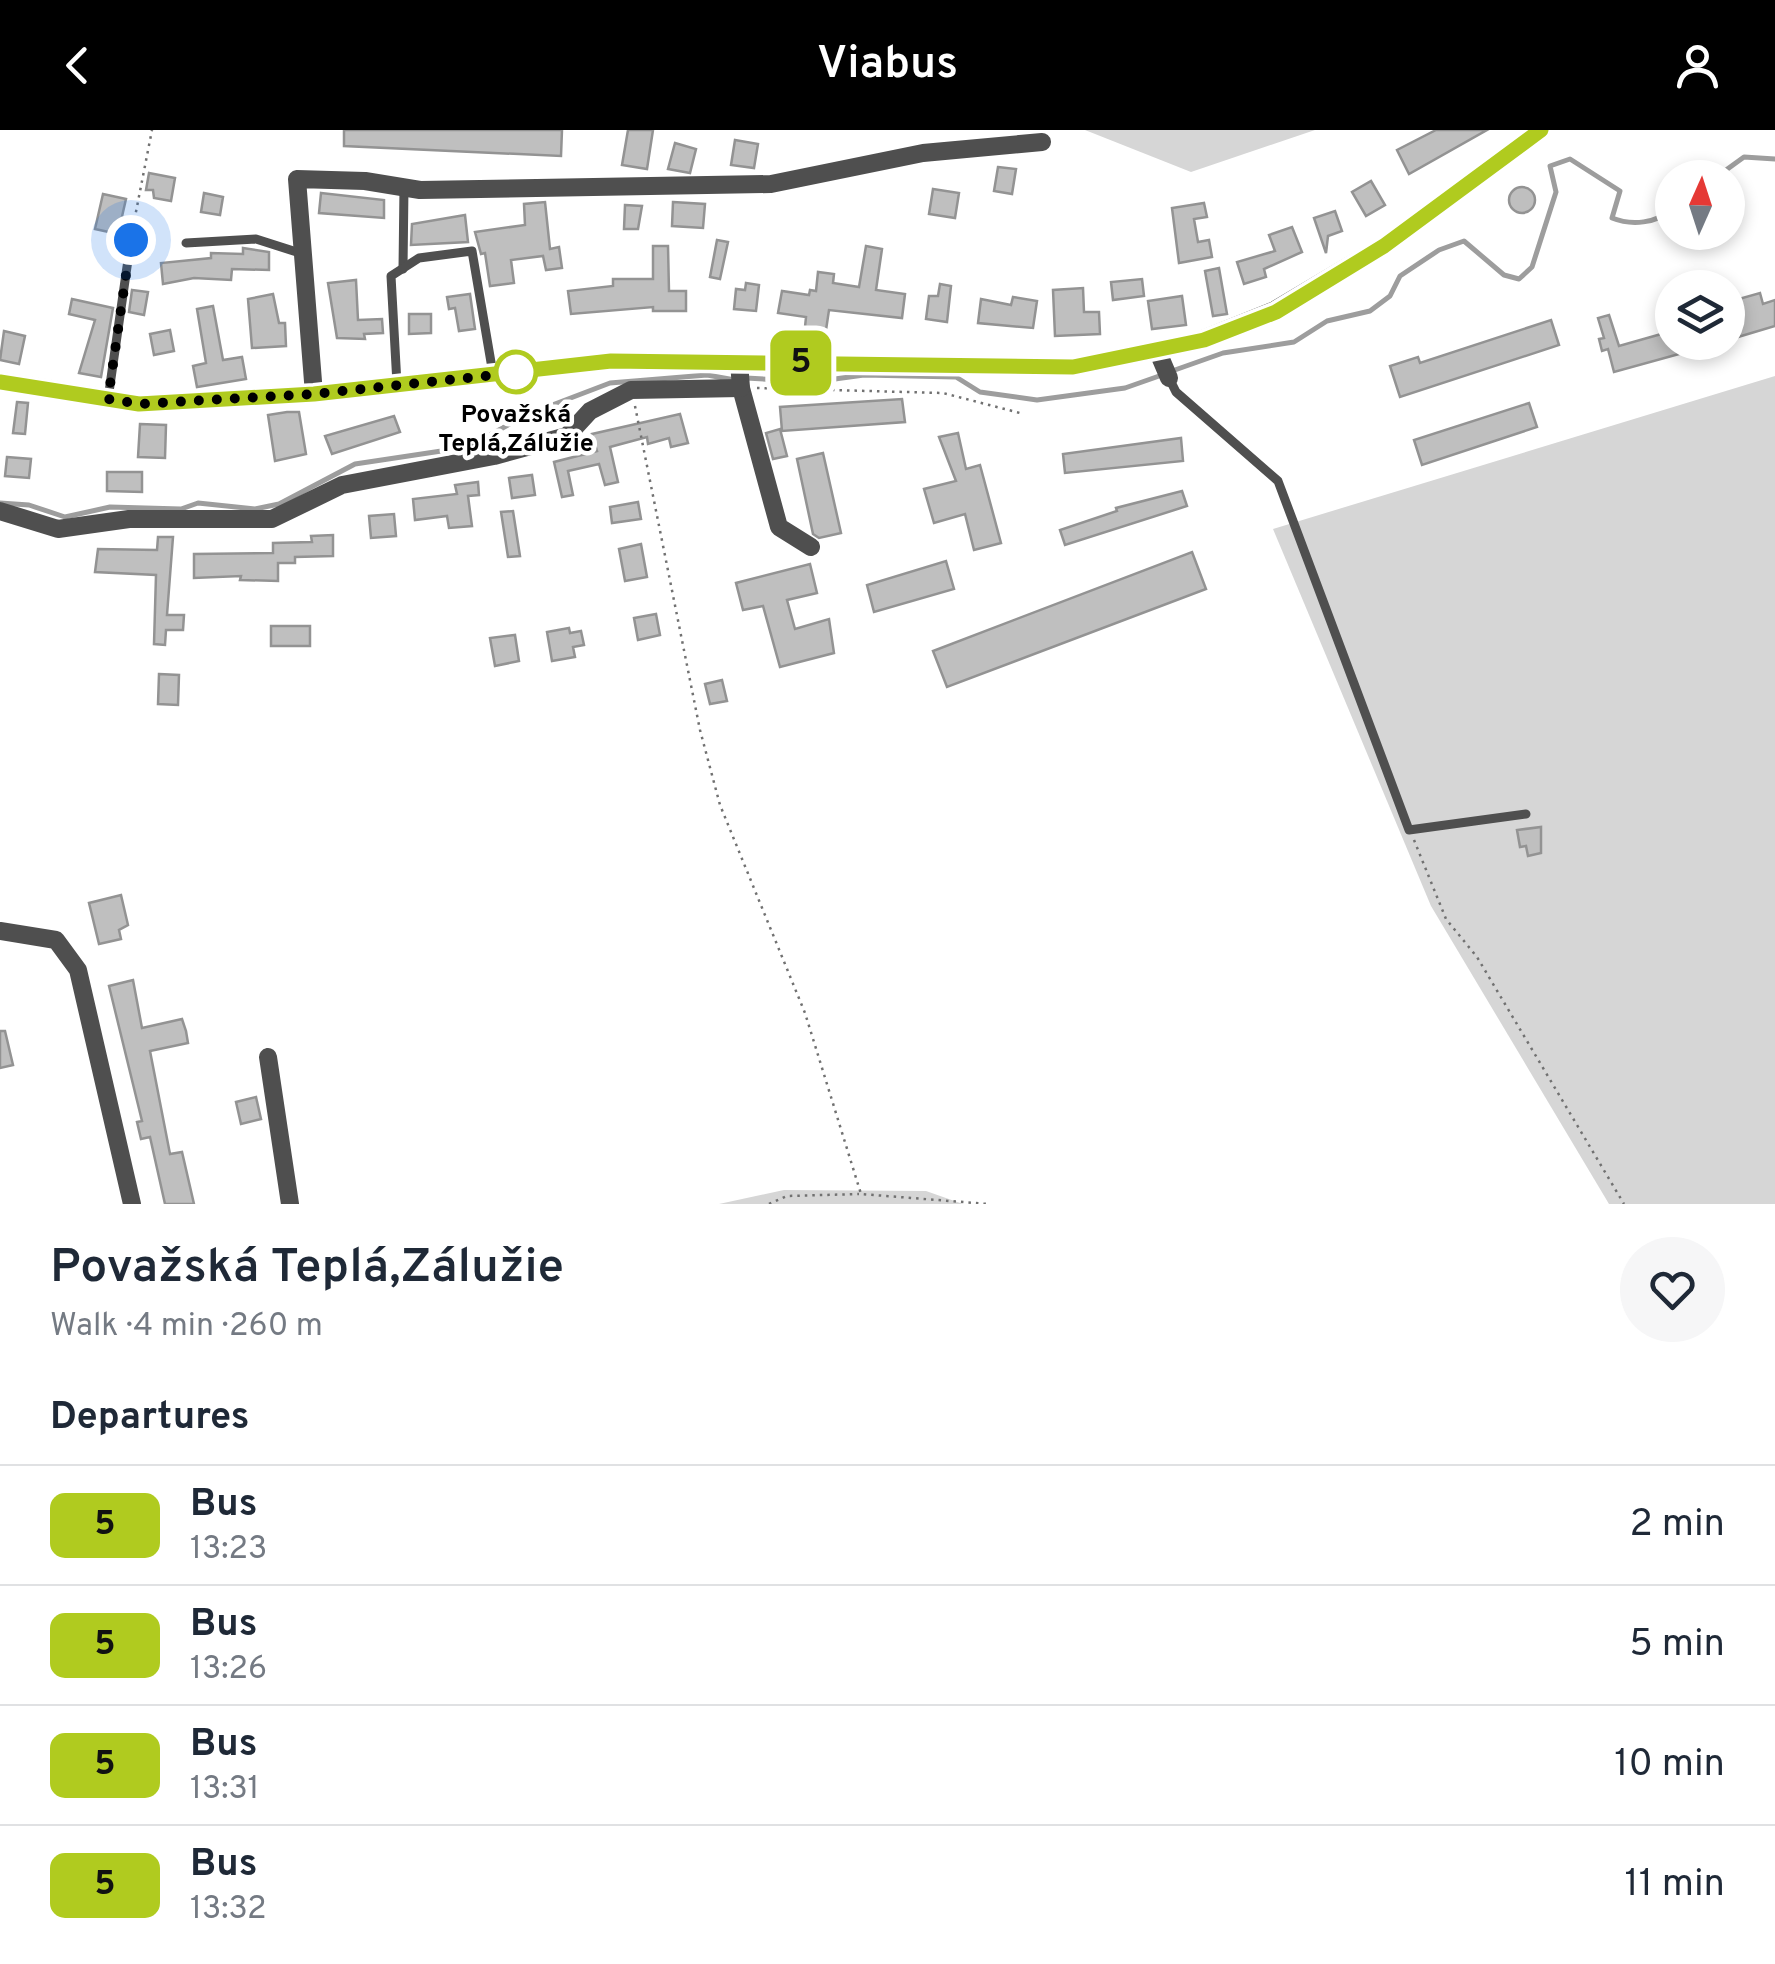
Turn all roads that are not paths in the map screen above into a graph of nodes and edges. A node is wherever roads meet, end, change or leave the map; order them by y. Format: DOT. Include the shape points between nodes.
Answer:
graph roads {
  1 [pos="1541,130"];
  2 [pos="1042,142"];
  3 [pos="404,187"];
  4 [pos="131,240"];
  5 [pos="186,243"];
  6 [pos="303,254"];
  7 [pos="403,269"];
  8 [pos="738,362"];
  9 [pos="1164,366"];
  10 [pos="493,374"];
  11 [pos="0,382"];
  12 [pos="397,384"];
  13 [pos="741,388"];
  14 [pos="314,394"];
  15 [pos="108,399"];
  16 [pos="0,512"];
  17 [pos="811,548"];
  18 [pos="1526,814"];
  19 [pos="0,930"];
  20 [pos="268,1057"];
  21 [pos="132,1204"];
  22 [pos="290,1204"];
  1 -- 9 [label="street" via="1384,246 1276,312 1204,340"];
  2 -- 3 [label="street" via="923,153 771,184"];
  3 -- 6 [label="street" via="297,179"];
  3 -- 7 [label="lane"];
  4 -- 15 [label="lane"];
  5 -- 6 [label="lane" via="256,239"];
  6 -- 14 [label="street"];
  7 -- 10 [label="lane" via="419,258 472,251"];
  7 -- 12 [label="lane" via="391,276"];
  8 -- 9 [label="street"];
  8 -- 10 [label="street" via="611,361"];
  8 -- 13 [label="street"];
  9 -- 18 [label="lane" via="1176,392 1278,482 1410,830"];
  10 -- 12 [label="street"];
  11 -- 15 [label="street"];
  12 -- 14 [label="street"];
  13 -- 16 [label="street" via="631,390 590,411 567,436 342,485 272,519 128,519 58,528"];
  13 -- 17 [label="street" via="780,528"];
  14 -- 15 [label="street" via="139,404"];
  19 -- 21 [label="street" via="56,940 78,970"];
  20 -- 22 [label="street"];
}
